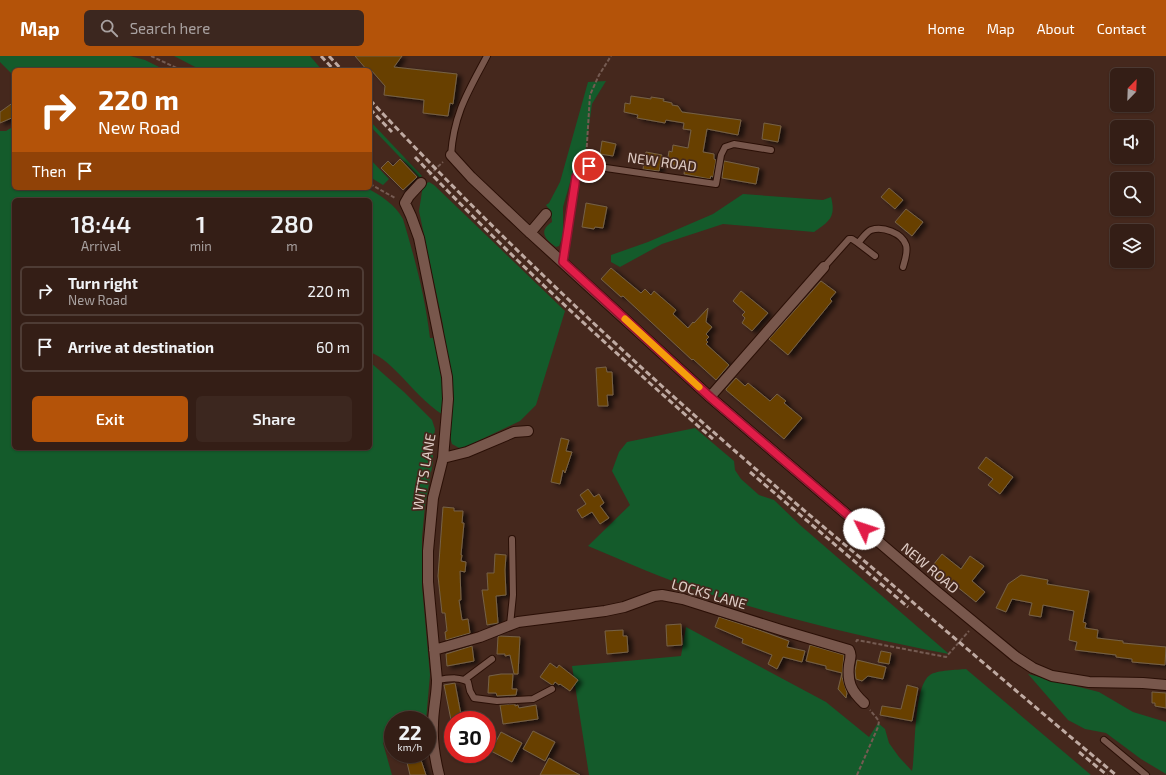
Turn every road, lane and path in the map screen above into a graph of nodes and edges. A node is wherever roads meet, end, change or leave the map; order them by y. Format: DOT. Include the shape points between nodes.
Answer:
graph roads {
  1 [pos="151,56"];
  2 [pos="487,56"];
  3 [pos="612,56"];
  4 [pos="177,68"];
  5 [pos="770,150"];
  6 [pos="448,158"];
  7 [pos="585,166"];
  8 [pos="421,183"];
  9 [pos="372,185"];
  10 [pos="405,203"];
  11 [pos="546,214"];
  12 [pos="530,233"];
  13 [pos="858,243"];
  14 [pos="875,256"];
  15 [pos="563,262"];
  16 [pos="824,267"];
  17 [pos="903,267"];
  18 [pos="710,397"];
  19 [pos="528,432"];
  20 [pos="443,458"];
  21 [pos="512,540"];
  22 [pos="975,624"];
  23 [pos="510,625"];
  24 [pos="434,650"];
  25 [pos="850,652"];
  26 [pos="492,659"];
  27 [pos="437,680"];
  28 [pos="464,680"];
  29 [pos="1166,686"];
  30 [pos="552,689"];
  31 [pos="864,703"];
  32 [pos="1104,740"];
  33 [pos="439,775"];
  34 [pos="858,775"];
  35 [pos="1146,775"];
  1 -- 4 [label="path"];
  2 -- 6 [label="lane" via="457,116"];
  3 -- 7 [label="path" via="590,95"];
  5 -- 7 [label="lane, NEW ROAD" via="728,145 722,152 716,184"];
  6 -- 8 [label="path"];
  6 -- 12 [label="street, NEW ROAD"];
  7 -- 15 [label="lane" via="579,170 576,177"];
  8 -- 10 [label="street"];
  9 -- 10 [label="path"];
  10 -- 20 [label="street, WITTS LANE" via="419,238 447,377 448,399"];
  11 -- 12 [label="street"];
  12 -- 15 [label="street, NEW ROAD"];
  13 -- 14 [label="lane"];
  13 -- 16 [label="lane" via="849,239"];
  13 -- 17 [label="lane" via="871,230 895,233 906,245"];
  15 -- 18 [label="street, NEW ROAD"];
  16 -- 18 [label="street"];
  18 -- 22 [label="street, NEW ROAD"];
  19 -- 20 [label="street" via="514,432 468,452"];
  20 -- 24 [label="street, WITTS LANE" via="433,498 428,544 428,582"];
  21 -- 23 [label="lane" via="513,596"];
  22 -- 25 [label="path" via="946,657 857,640"];
  22 -- 29 [label="street, NEW ROAD" via="1016,657 1052,676 1089,682"];
  23 -- 24 [label="street, LOCKS LANE" via="480,637"];
  23 -- 25 [label="street, LOCKS LANE" via="605,611 662,595 683,598 845,648"];
  24 -- 27 [label="street, WITTS LANE"];
  25 -- 31 [label="street" via="849,681 855,695"];
  26 -- 28 [label="lane"];
  27 -- 28 [label="lane"];
  27 -- 33 [label="street, WITTS LANE" via="433,725"];
  28 -- 30 [label="lane" via="468,682 473,696 477,699 533,699"];
  31 -- 34 [label="path" via="879,721"];
  32 -- 35 [label="lane"];
}
